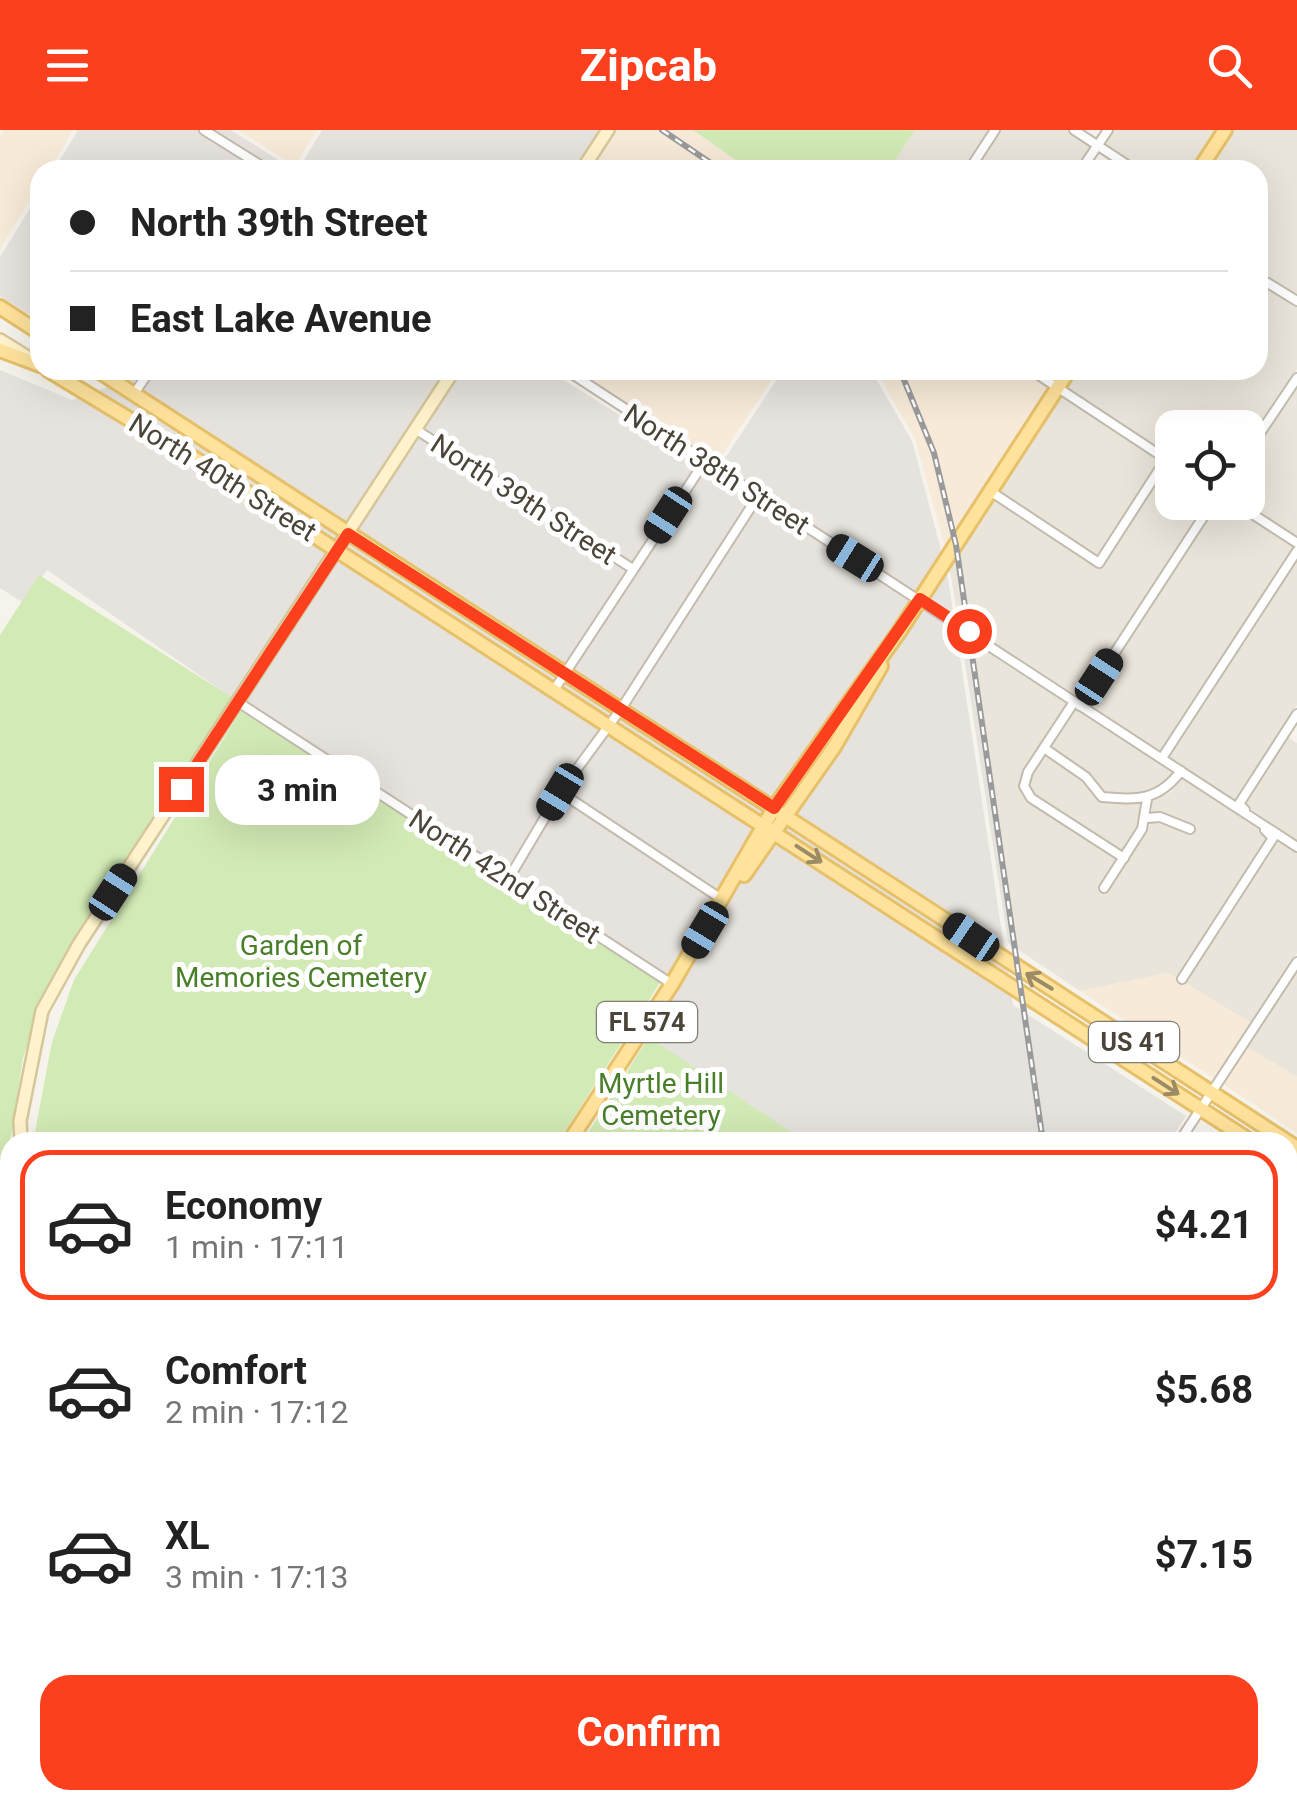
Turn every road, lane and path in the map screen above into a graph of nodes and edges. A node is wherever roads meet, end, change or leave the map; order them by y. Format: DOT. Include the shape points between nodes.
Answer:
graph roads {
  1 [pos="204,130"];
  2 [pos="608,130"];
  3 [pos="994,130"];
  4 [pos="1074,130"];
  5 [pos="1108,130"];
  6 [pos="1225,130"];
  7 [pos="1097,145"];
  8 [pos="252,160"];
  9 [pos="588,160"];
  10 [pos="975,160"];
  11 [pos="1087,160"];
  12 [pos="1119,160"];
  13 [pos="1206,160"];
  14 [pos="1268,282"];
  15 [pos="1297,301"];
  16 [pos="0,307"];
  17 [pos="30,326"];
  18 [pos="0,340"];
  19 [pos="0,350"];
  20 [pos="30,359"];
  21 [pos="30,362"];
  22 [pos="1297,378"];
  23 [pos="64,380"];
  24 [pos="112,380"];
  25 [pos="143,380"];
  26 [pos="447,380"];
  27 [pos="581,380"];
  28 [pos="1046,380"];
  29 [pos="1063,380"];
  30 [pos="1058,388"];
  31 [pos="134,394"];
  32 [pos="1265,426"];
  33 [pos="415,429"];
  34 [pos="212,445"];
  35 [pos="1155,452"];
  36 [pos="704,461"];
  37 [pos="200,462"];
  38 [pos="1155,481"];
  39 [pos="990,491"];
  40 [pos="758,496"];
  41 [pos="1200,520"];
  42 [pos="1259,520"];
  43 [pos="348,534"];
  44 [pos="1297,547"];
  45 [pos="337,550"];
  46 [pos="633,569"];
  47 [pos="920,599"];
  48 [pos="458,604"];
  49 [pos="447,621"];
  50 [pos="899,632"];
  51 [pos="565,673"];
  52 [pos="554,690"];
  53 [pos="238,702"];
  54 [pos="1077,704"];
  55 [pos="621,709"];
  56 [pos="1297,714"];
  57 [pos="610,726"];
  58 [pos="1286,730"];
  59 [pos="1297,738"];
  60 [pos="1044,748"];
  61 [pos="1162,758"];
  62 [pos="1181,770"];
  63 [pos="560,792"];
  64 [pos="1147,799"];
  65 [pos="774,808"];
  66 [pos="788,817"];
  67 [pos="1148,818"];
  68 [pos="1256,820"];
  69 [pos="770,829"];
  70 [pos="1190,829"];
  71 [pos="1297,847"];
  72 [pos="1124,858"];
  73 [pos="509,878"];
  74 [pos="1104,888"];
  75 [pos="723,900"];
  76 [pos="926,907"];
  77 [pos="915,923"];
  78 [pos="1297,962"];
  79 [pos="1182,979"];
  80 [pos="672,984"];
  81 [pos="1078,1005"];
  82 [pos="1066,1022"];
  83 [pos="1212,1092"];
  84 [pos="1201,1109"];
  85 [pos="21,1132"];
  86 [pos="576,1132"];
  87 [pos="1186,1132"];
  88 [pos="1237,1132"];
  89 [pos="1273,1132"];
  1 -- 8 [label="street"];
  2 -- 9 [label="street"];
  3 -- 10 [label="street"];
  4 -- 7 [label="street"];
  5 -- 7 [label="street"];
  6 -- 13 [label="main road"];
  7 -- 11 [label="street"];
  7 -- 12 [label="street"];
  14 -- 15 [label="street"];
  16 -- 17 [label="main road"];
  18 -- 20 [label="street, North 40th Street"];
  19 -- 21 [label="main road, US 41"];
  22 -- 32 [label="street"];
  23 -- 37 [label="main road, North 40th Street / US 41"];
  24 -- 31 [label="main road, North 40th Street / US 41"];
  25 -- 31 [label="street"];
  26 -- 33 [label="street"];
  27 -- 36 [label="street, North 38th Street"];
  28 -- 30 [label="street"];
  29 -- 30 [label="main road, FL 574"];
  30 -- 35 [label="street"];
  30 -- 39 [label="main road, FL 574"];
  31 -- 34 [label="main road, North 40th Street / US 41"];
  33 -- 43 [label="street"];
  33 -- 46 [label="street, North 39th Street"];
  34 -- 37 [label="street"];
  34 -- 43 [label="main road, North 40th Street / US 41"];
  36 -- 40 [label="street, North 38th Street"];
  36 -- 46 [label="street"];
  37 -- 45 [label="main road, North 40th Street / US 41"];
  38 -- 39 [label="street" via="1099,563"];
  39 -- 47 [label="main road, FL 574"];
  40 -- 47 [label="street, North 38th Street"];
  40 -- 55 [label="street"];
  41 -- 54 [label="street"];
  42 -- 44 [label="street"];
  43 -- 45 [label="street"];
  43 -- 48 [label="main road, North 40th Street / US 41"];
  44 -- 61 [label="street"];
  45 -- 49 [label="main road, North 40th Street / US 41"];
  45 -- 53 [label="street"];
  46 -- 51 [label="street"];
  47 -- 50 [label="main road, FL 574"];
  47 -- 54 [label="street"];
  48 -- 49 [label="street"];
  48 -- 51 [label="main road, North 40th Street / US 41"];
  49 -- 52 [label="main road, North 40th Street / US 41"];
  50 -- 65 [label="main road, FL 574"];
  50 -- 66 [label="main road, FL 574"];
  51 -- 52 [label="street"];
  51 -- 55 [label="main road, North 40th Street / US 41"];
  52 -- 57 [label="main road, North 40th Street / US 41"];
  53 -- 73 [label="street, North 42nd Street"];
  53 -- 85 [label="street" via="42,1011"];
  54 -- 60 [label="street"];
  54 -- 61 [label="street"];
  55 -- 57 [label="street"];
  55 -- 65 [label="main road, North 40th Street / US 41"];
  56 -- 58 [label="street"];
  57 -- 63 [label="street"];
  57 -- 69 [label="main road, North 40th Street / US 41"];
  58 -- 59 [label="street"];
  58 -- 68 [label="street" via="1239,804"];
  60 -- 64 [label="street" via="1102,797"];
  60 -- 72 [label="street" via="1024,779 1031,798"];
  61 -- 62 [label="street"];
  62 -- 64 [label="street"];
  62 -- 68 [label="street"];
  63 -- 73 [label="street"];
  63 -- 75 [label="street"];
  64 -- 67 [label="street"];
  65 -- 66 [label="main road, North 40th Street / US 41"];
  65 -- 69 [label="main road, FL 574"];
  66 -- 69 [label="main road, FL 574"];
  66 -- 76 [label="main road, North 40th Street / US 41"];
  67 -- 70 [label="street"];
  67 -- 72 [label="street"];
  68 -- 71 [label="street"];
  68 -- 79 [label="street" via="1273,838"];
  69 -- 75 [label="main road, FL 574"];
  69 -- 77 [label="main road, North 40th Street / US 41, one-way"];
  72 -- 74 [label="street"];
  73 -- 80 [label="street, North 42nd Street"];
  75 -- 80 [label="main road, FL 574"];
  76 -- 77 [label="street"];
  81 -- 76 [label="main road, North 40th Street / US 41, one-way"];
  77 -- 82 [label="main road, North 40th Street / US 41"];
  78 -- 83 [label="street"];
  80 -- 86 [label="main road, FL 574"];
  81 -- 82 [label="street"];
  81 -- 83 [label="main road, North 40th Street / US 41"];
  82 -- 84 [label="main road, North 40th Street / US 41, one-way"];
  83 -- 84 [label="street"];
  83 -- 89 [label="main road, North 40th Street / US 41"];
  84 -- 87 [label="street"];
  84 -- 88 [label="main road, North 40th Street / US 41"];
}
